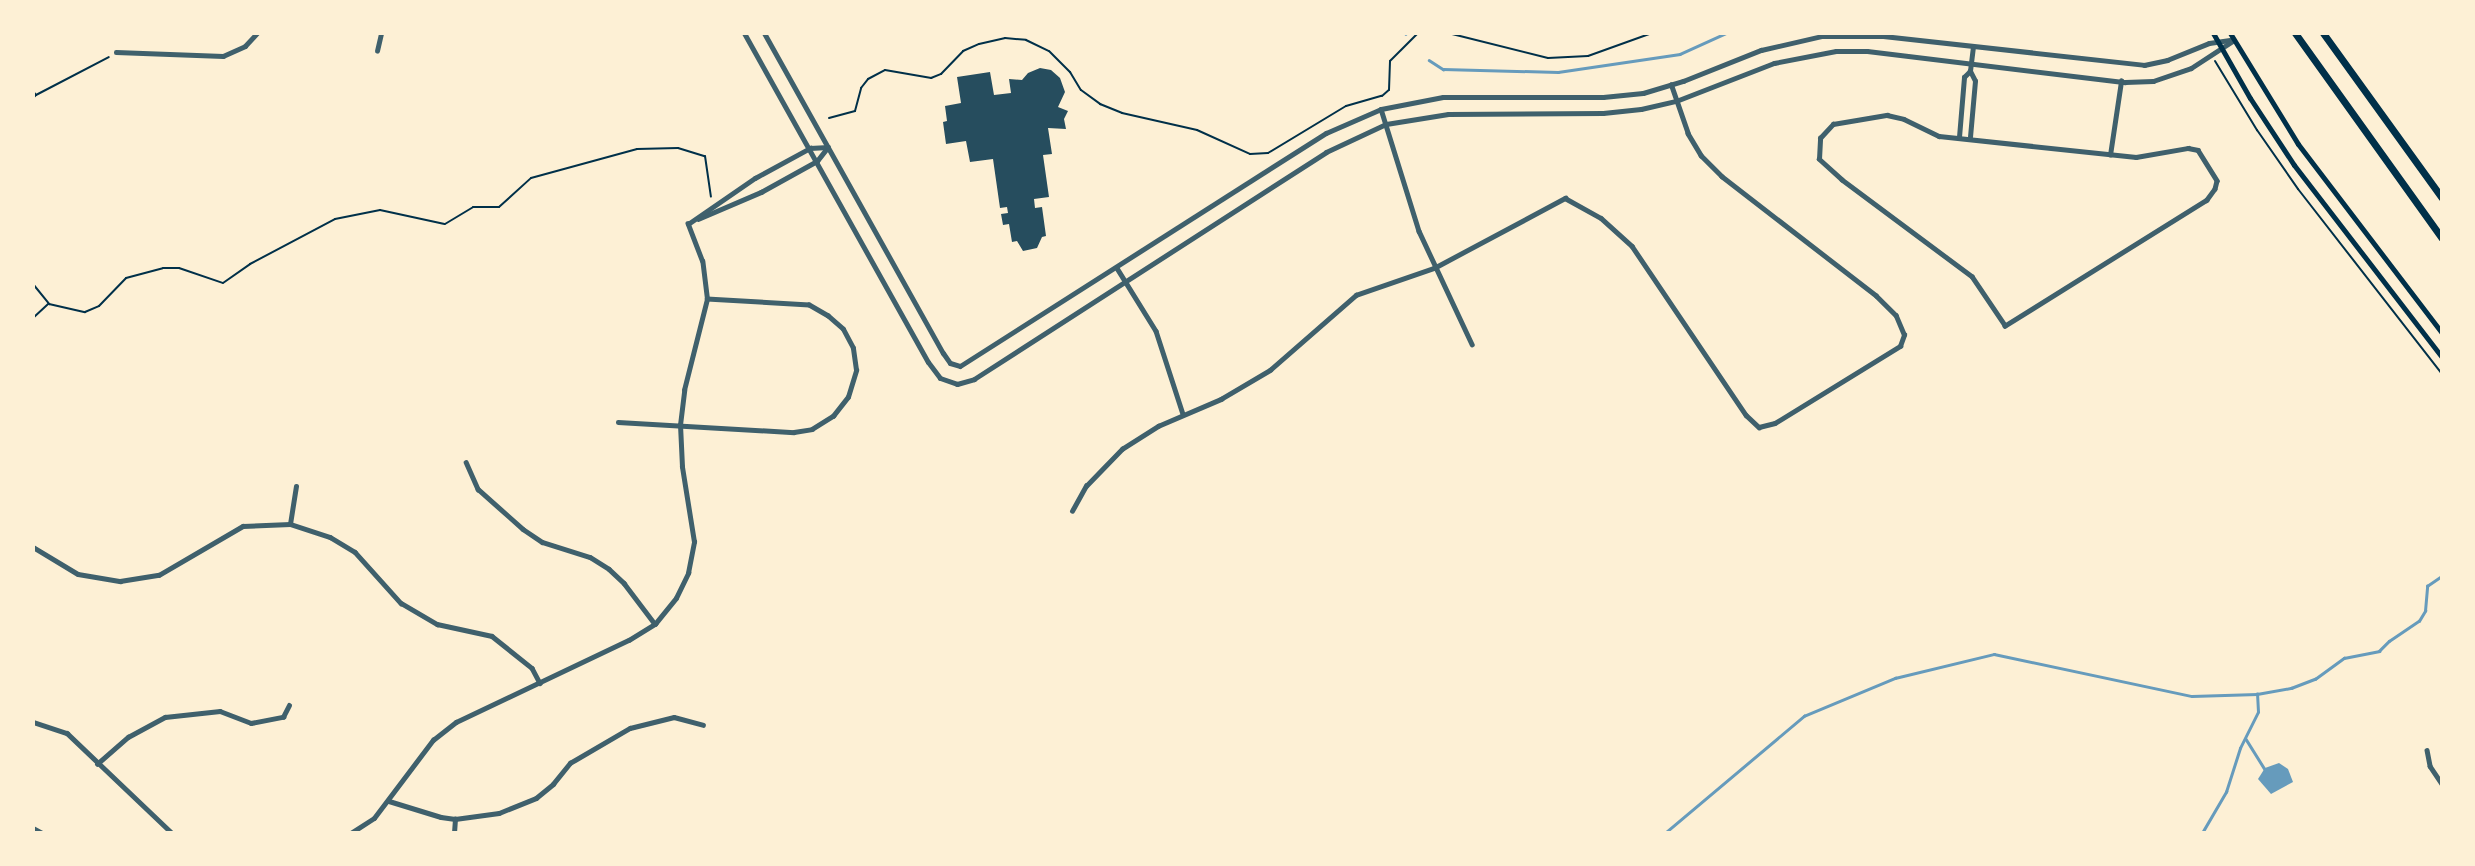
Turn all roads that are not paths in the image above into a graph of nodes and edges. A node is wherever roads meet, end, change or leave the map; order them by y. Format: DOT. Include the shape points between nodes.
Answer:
graph roads {
  1 [pos="257,33"];
  2 [pos="380,33"];
  3 [pos="744,33"];
  4 [pos="764,33"];
  5 [pos="2213,33"];
  6 [pos="2230,33"];
  7 [pos="2295,33"];
  8 [pos="2323,33"];
  9 [pos="2234,40"];
  10 [pos="2218,42"];
  11 [pos="1973,47"];
  12 [pos="2222,50"];
  13 [pos="377,51"];
  14 [pos="116,52"];
  15 [pos="1971,63"];
  16 [pos="1970,71"];
  17 [pos="2121,81"];
  18 [pos="1671,85"];
  19 [pos="1676,101"];
  20 [pos="1381,109"];
  21 [pos="1386,124"];
  22 [pos="1959,137"];
  23 [pos="1970,137"];
  24 [pos="810,148"];
  25 [pos="828,148"];
  26 [pos="2110,155"];
  27 [pos="817,161"];
  28 [pos="2442,198"];
  29 [pos="688,224"];
  30 [pos="2442,238"];
  31 [pos="1117,268"];
  32 [pos="1434,268"];
  33 [pos="1126,282"];
  34 [pos="707,299"];
  35 [pos="2442,333"];
  36 [pos="1472,344"];
  37 [pos="2442,356"];
  38 [pos="1183,414"];
  39 [pos="618,422"];
  40 [pos="680,425"];
  41 [pos="466,462"];
  42 [pos="296,486"];
  43 [pos="1072,511"];
  44 [pos="290,524"];
  45 [pos="33,547"];
  46 [pos="655,624"];
  47 [pos="540,683"];
  48 [pos="289,705"];
  49 [pos="33,722"];
  50 [pos="703,725"];
  51 [pos="2427,750"];
  52 [pos="97,764"];
  53 [pos="2442,784"];
  54 [pos="389,800"];
  55 [pos="455,818"];
  56 [pos="33,828"];
  57 [pos="42,833"];
  58 [pos="172,833"];
  59 [pos="351,833"];
  60 [pos="454,833"];
  1 -- 14 [label="street" via="245,46 223,55"];
  2 -- 13 [label="street"];
  3 -- 24 [label="street"];
  4 -- 25 [label="street"];
  5 -- 10 [label="main road"];
  6 -- 9 [label="main road"];
  7 -- 30 [label="highway"];
  8 -- 28 [label="highway"];
  9 -- 10 [label="street"];
  9 -- 12 [label="street"];
  9 -- 35 [label="main road" via="2307,156"];
  10 -- 11 [label="street" via="2144,65"];
  10 -- 12 [label="main road"];
  11 -- 15 [label="street"];
  11 -- 18 [label="street" via="1883,36 1822,36 1761,50"];
  12 -- 17 [label="street" via="2177,74 2152,81"];
  12 -- 37 [label="main road" via="2294,165"];
  15 -- 16 [label="street"];
  15 -- 17 [label="street"];
  15 -- 19 [label="street" via="1867,51 1822,53 1766,66"];
  16 -- 22 [label="street" via="1964,77"];
  16 -- 23 [label="street" via="1975,81"];
  17 -- 26 [label="street"];
  18 -- 19 [label="street"];
  18 -- 20 [label="street" via="1604,97 1424,99"];
  19 -- 21 [label="street" via="1626,111 1448,114"];
  19 -- 32 [label="street" via="1701,156 1896,316 1904,335 1900,346 1775,423 1759,427 1746,415 1637,252 1601,218 1565,198"];
  20 -- 21 [label="street"];
  20 -- 31 [label="street" via="1326,133"];
  21 -- 32 [label="street"];
  21 -- 33 [label="street" via="1326,152"];
  22 -- 23 [label="street"];
  22 -- 26 [label="street" via="1939,136 1887,115 1858,118 1833,124 1819,138 1819,159 1972,277 2005,326 2207,200 2215,189 2217,181 2198,150"];
  23 -- 26 [label="street"];
  24 -- 25 [label="street"];
  24 -- 27 [label="street"];
  24 -- 29 [label="street" via="755,178"];
  25 -- 27 [label="street"];
  25 -- 31 [label="street" via="943,353 955,366 970,363"];
  27 -- 29 [label="street"];
  27 -- 33 [label="street" via="928,362 950,383 974,379"];
  29 -- 34 [label="street" via="702,261"];
  31 -- 33 [label="street"];
  32 -- 36 [label="street"];
  32 -- 38 [label="street" via="1356,295 1270,370"];
  33 -- 38 [label="street" via="1156,331"];
  34 -- 40 [label="street"];
  34 -- 40 [label="street" via="808,305 843,330 853,348 856,370 848,397 834,416 812,429 794,432"];
  38 -- 43 [label="street" via="1122,449 1086,486"];
  39 -- 40 [label="street"];
  40 -- 46 [label="street" via="694,542 688,573 676,598"];
  41 -- 46 [label="street" via="478,489 523,529 542,542 590,557 609,569"];
  42 -- 44 [label="street"];
  44 -- 45 [label="street" via="243,526 159,575 120,581 78,574"];
  44 -- 47 [label="street" via="330,537 355,552 401,603 437,624 492,636 532,668"];
  46 -- 47 [label="street"];
  47 -- 54 [label="street" via="456,722 433,740"];
  48 -- 52 [label="street" via="283,717 251,723 220,711 165,717 128,737"];
  49 -- 52 [label="street" via="67,733"];
  50 -- 55 [label="street" via="674,717 630,727 570,764 553,784 520,806"];
  51 -- 53 [label="street" via="2430,766"];
  52 -- 58 [label="street"];
  54 -- 55 [label="street" via="429,815"];
  54 -- 59 [label="street" via="374,818"];
  55 -- 60 [label="street"];
  56 -- 57 [label="street"];
}
